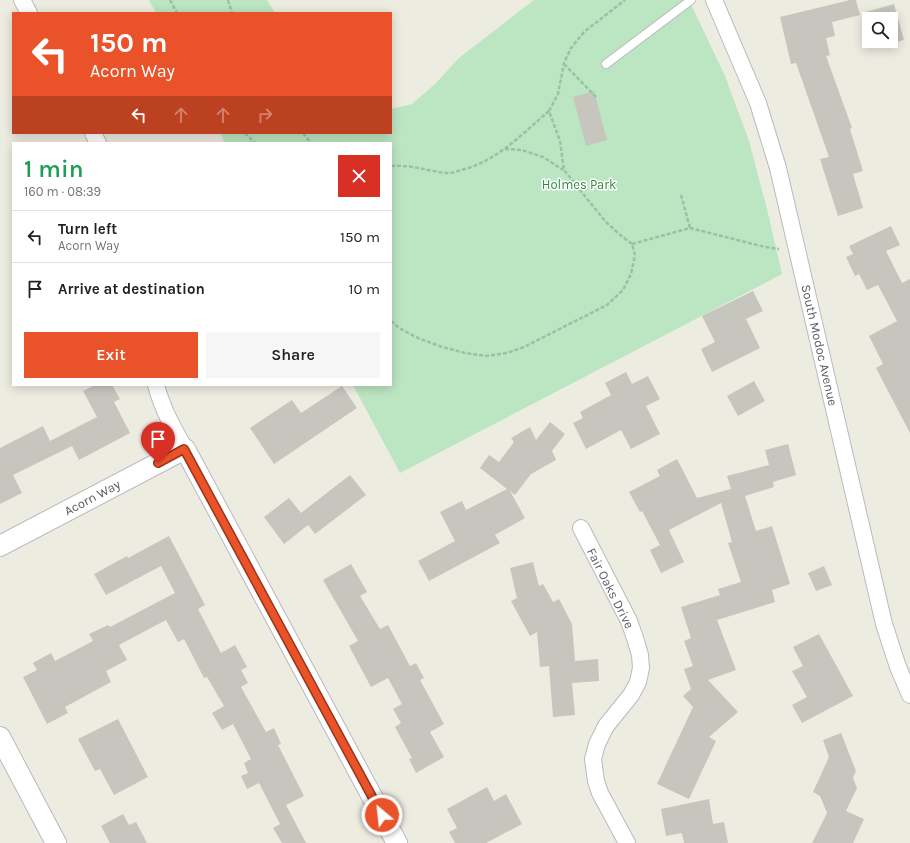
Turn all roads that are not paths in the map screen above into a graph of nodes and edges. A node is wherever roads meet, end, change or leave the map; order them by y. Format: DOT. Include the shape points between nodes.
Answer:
graph roads {
  1 [pos="22,0"];
  2 [pos="691,0"];
  3 [pos="714,0"];
  4 [pos="28,12"];
  5 [pos="606,64"];
  6 [pos="156,386"];
  7 [pos="184,449"];
  8 [pos="581,528"];
  9 [pos="0,546"];
  10 [pos="910,695"];
  11 [pos="0,737"];
  12 [pos="56,843"];
  13 [pos="397,843"];
  14 [pos="627,843"];
  1 -- 4 [label="street"];
  2 -- 5 [label="lane"];
  3 -- 10 [label="street, South Modoc Avenue" via="758,103 778,168 884,624"];
  6 -- 7 [label="street" via="170,423"];
  7 -- 9 [label="street, Acorn Way"];
  7 -- 13 [label="street"];
  8 -- 14 [label="street, Fair Oaks Drive" via="630,621 640,655 638,682 606,726 593,759 600,793"];
  11 -- 12 [label="street"];
}
